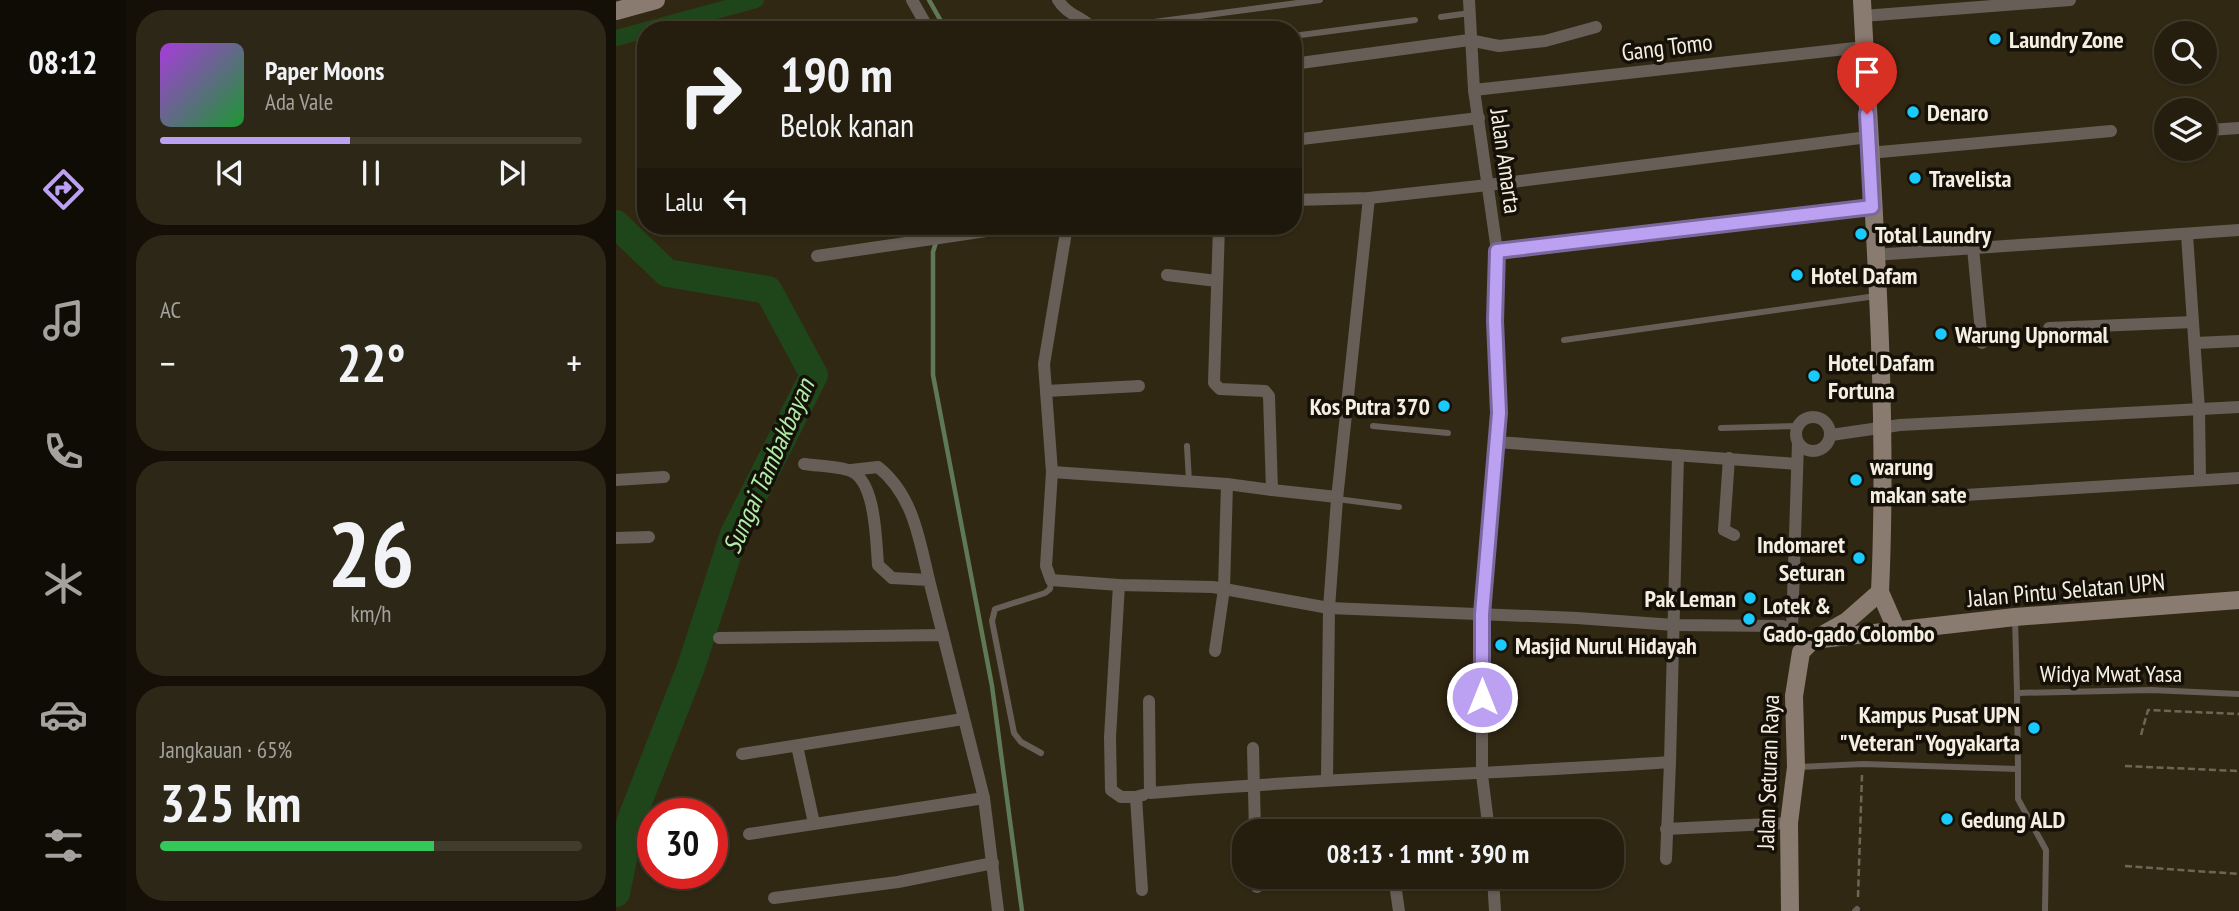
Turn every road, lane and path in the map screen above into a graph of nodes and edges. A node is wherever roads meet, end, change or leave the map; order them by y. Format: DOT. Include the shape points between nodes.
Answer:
graph roads {
  1 [pos="656,0"];
  2 [pos="912,0"];
  3 [pos="1058,0"];
  4 [pos="1320,0"];
  5 [pos="2070,0"];
  6 [pos="1282,2"];
  7 [pos="1469,6"];
  8 [pos="1862,8"];
  9 [pos="616,11"];
  10 [pos="1441,17"];
  11 [pos="1415,20"];
  12 [pos="924,21"];
  13 [pos="1087,21"];
  14 [pos="1157,21"];
  15 [pos="1596,27"];
  16 [pos="1302,35"];
  17 [pos="1469,40"];
  18 [pos="1864,47"];
  19 [pos="1302,63"];
  20 [pos="1474,90"];
  21 [pos="1479,118"];
  22 [pos="2239,128"];
  23 [pos="2217,129"];
  24 [pos="2111,131"];
  25 [pos="1302,139"];
  26 [pos="1869,145"];
  27 [pos="1488,186"];
  28 [pos="1369,198"];
  29 [pos="1302,200"];
  30 [pos="1872,207"];
  31 [pos="2239,230"];
  32 [pos="938,235"];
  33 [pos="1066,235"];
  34 [pos="1219,235"];
  35 [pos="2187,235"];
  36 [pos="1973,248"];
  37 [pos="1497,251"];
  38 [pos="1874,255"];
  39 [pos="817,256"];
  40 [pos="1167,275"];
  41 [pos="1217,281"];
  42 [pos="1876,296"];
  43 [pos="2193,322"];
  44 [pos="2049,328"];
  45 [pos="1564,340"];
  46 [pos="2239,341"];
  47 [pos="1982,343"];
  48 [pos="2195,344"];
  49 [pos="1139,386"];
  50 [pos="1046,391"];
  51 [pos="2239,407"];
  52 [pos="2199,410"];
  53 [pos="1373,426"];
  54 [pos="1797,426"];
  55 [pos="1721,428"];
  56 [pos="1883,428"];
  57 [pos="1448,433"];
  58 [pos="1831,435"];
  59 [pos="1497,442"];
  60 [pos="1798,443"];
  61 [pos="1187,446"];
  62 [pos="1678,455"];
  63 [pos="1729,458"];
  64 [pos="804,464"];
  65 [pos="1797,464"];
  66 [pos="851,470"];
  67 [pos="1052,472"];
  68 [pos="664,477"];
  69 [pos="2239,478"];
  70 [pos="2200,479"];
  71 [pos="616,480"];
  72 [pos="1189,481"];
  73 [pos="1227,484"];
  74 [pos="1272,490"];
  75 [pos="1337,498"];
  76 [pos="1884,499"];
  77 [pos="1399,507"];
  78 [pos="1734,535"];
  79 [pos="649,537"];
  80 [pos="616,538"];
  81 [pos="929,580"];
  82 [pos="1051,580"];
  83 [pos="1119,585"];
  84 [pos="1224,589"];
  85 [pos="1880,592"];
  86 [pos="2239,600"];
  87 [pos="1329,608"];
  88 [pos="1482,614"];
  89 [pos="2015,617"];
  90 [pos="1674,625"];
  91 [pos="1792,629"];
  92 [pos="1897,631"];
  93 [pos="943,635"];
  94 [pos="719,638"];
  95 [pos="1813,640"];
  96 [pos="1214,651"];
  97 [pos="2017,693"];
  98 [pos="2239,694"];
  99 [pos="1149,701"];
  100 [pos="2239,714"];
  101 [pos="963,719"];
  102 [pos="2141,735"];
  103 [pos="797,746"];
  104 [pos="1253,748"];
  105 [pos="1041,753"];
  106 [pos="743,754"];
  107 [pos="1670,762"];
  108 [pos="1863,764"];
  109 [pos="2125,766"];
  110 [pos="1796,767"];
  111 [pos="2018,769"];
  112 [pos="2239,771"];
  113 [pos="1482,775"];
  114 [pos="1327,779"];
  115 [pos="1252,784"];
  116 [pos="1150,793"];
  117 [pos="1136,797"];
  118 [pos="984,798"];
  119 [pos="1254,819"];
  120 [pos="1488,819"];
  121 [pos="1789,822"];
  122 [pos="814,823"];
  123 [pos="1667,829"];
  124 [pos="748,834"];
  125 [pos="1666,859"];
  126 [pos="993,863"];
  127 [pos="2125,866"];
  128 [pos="2239,874"];
  129 [pos="1396,889"];
  130 [pos="1494,889"];
  131 [pos="1142,890"];
  132 [pos="774,898"];
  133 [pos="1856,910"];
  134 [pos="998,911"];
  135 [pos="1399,911"];
  136 [pos="1495,911"];
  137 [pos="1790,911"];
  138 [pos="2045,911"];
  1 -- 9 [label="main road"];
  2 -- 12 [label="street"];
  3 -- 13 [label="street" via="1066,11"];
  4 -- 6 [label="lane"];
  5 -- 8 [label="street"];
  6 -- 14 [label="lane"];
  7 -- 10 [label="lane"];
  7 -- 17 [label="street, Jalan Amarta"];
  8 -- 18 [label="main road"];
  11 -- 16 [label="lane"];
  15 -- 17 [label="street" via="1575,35 1511,44"];
  17 -- 19 [label="street"];
  17 -- 20 [label="street, Jalan Amarta"];
  18 -- 20 [label="street, Gang Tomo"];
  18 -- 26 [label="main road"];
  20 -- 21 [label="street, Jalan Amarta"];
  21 -- 25 [label="street"];
  21 -- 27 [label="street, Jalan Amarta"];
  22 -- 23 [label="street"];
  24 -- 26 [label="street"];
  26 -- 27 [label="street"];
  26 -- 30 [label="main road"];
  27 -- 28 [label="street"];
  27 -- 37 [label="street, Jalan Amarta"];
  28 -- 29 [label="street"];
  28 -- 75 [label="street"];
  30 -- 37 [label="street"];
  30 -- 38 [label="main road"];
  31 -- 35 [label="street"];
  32 -- 39 [label="street"];
  33 -- 50 [label="street" via="1044,364"];
  34 -- 41 [label="street"];
  35 -- 36 [label="street"];
  35 -- 43 [label="street"];
  36 -- 38 [label="street"];
  36 -- 47 [label="street"];
  37 -- 59 [label="street, Jalan Amarta"];
  38 -- 42 [label="main road"];
  40 -- 41 [label="street"];
  41 -- 74 [label="street" via="1214,383 1220,389 1265,391 1269,396"];
  42 -- 45 [label="lane"];
  42 -- 56 [label="main road"];
  43 -- 44 [label="street"];
  43 -- 48 [label="street"];
  46 -- 48 [label="street"];
  48 -- 52 [label="street"];
  49 -- 50 [label="street"];
  50 -- 67 [label="street"];
  51 -- 52 [label="street"];
  52 -- 56 [label="street"];
  52 -- 70 [label="street"];
  53 -- 57 [label="lane"];
  54 -- 55 [label="lane"];
  54 -- 58 [label="street" via="1806,418 1818,417 1828,424"];
  54 -- 60 [label="street"];
  56 -- 58 [label="street"];
  56 -- 76 [label="main road"];
  58 -- 60 [label="street" via="1818,451"];
  59 -- 62 [label="street"];
  59 -- 88 [label="street, Jalan Amarta"];
  60 -- 65 [label="street"];
  61 -- 72 [label="lane"];
  62 -- 63 [label="street"];
  62 -- 90 [label="street"];
  63 -- 65 [label="street"];
  63 -- 78 [label="street" via="1724,530"];
  64 -- 66 [label="street"];
  65 -- 91 [label="street"];
  66 -- 81 [label="street" via="878,467 896,481 917,532"];
  66 -- 81 [label="street" via="864,482 869,496 878,565 892,578"];
  67 -- 72 [label="street"];
  67 -- 82 [label="street" via="1046,566"];
  68 -- 71 [label="street"];
  69 -- 70 [label="street"];
  70 -- 76 [label="street"];
  72 -- 73 [label="street"];
  73 -- 74 [label="street"];
  73 -- 84 [label="street"];
  74 -- 75 [label="street"];
  75 -- 77 [label="lane"];
  75 -- 87 [label="street"];
  76 -- 85 [label="main road"];
  79 -- 80 [label="street"];
  81 -- 93 [label="street"];
  82 -- 83 [label="street"];
  82 -- 105 [label="lane" via="1045,593 995,609 992,621 1014,733"];
  83 -- 84 [label="street"];
  83 -- 117 [label="street" via="1111,790 1121,797"];
  84 -- 87 [label="street"];
  84 -- 96 [label="street"];
  85 -- 92 [label="main road"];
  85 -- 95 [label="main road" via="1847,621"];
  86 -- 89 [label="main road, Jalan Pintu Selatan UPN"];
  87 -- 88 [label="street"];
  87 -- 114 [label="street"];
  88 -- 90 [label="street"];
  88 -- 113 [label="street, Jalan Amarta"];
  89 -- 92 [label="main road, Jalan Pintu Selatan UPN"];
  89 -- 97 [label="lane"];
  90 -- 91 [label="street"];
  90 -- 107 [label="street"];
  91 -- 95 [label="street"];
  92 -- 95 [label="main road"];
  93 -- 94 [label="street"];
  93 -- 101 [label="street"];
  95 -- 110 [label="main road, Jalan Seturan Raya" via="1801,652 1796,677"];
  97 -- 98 [label="lane, Widya Mwat Yasa" via="2151,690"];
  97 -- 111 [label="lane, Widya Mwat Yasa"];
  99 -- 116 [label="street"];
  100 -- 102 [label="path" via="2148,710"];
  101 -- 103 [label="street"];
  101 -- 118 [label="street"];
  103 -- 106 [label="street"];
  103 -- 122 [label="street"];
  104 -- 115 [label="street"];
  107 -- 113 [label="street"];
  107 -- 123 [label="street"];
  108 -- 110 [label="lane"];
  108 -- 111 [label="lane"];
  108 -- 133 [label="path"];
  109 -- 112 [label="path"];
  110 -- 121 [label="main road, Jalan Seturan Raya"];
  111 -- 138 [label="lane, Widya Mwat Yasa" via="2018,799 2046,850"];
  113 -- 114 [label="street"];
  113 -- 120 [label="street, Jalan Amarta"];
  114 -- 115 [label="street"];
  115 -- 116 [label="street"];
  115 -- 119 [label="street"];
  116 -- 117 [label="street"];
  117 -- 131 [label="street"];
  118 -- 122 [label="street"];
  118 -- 126 [label="street"];
  121 -- 123 [label="street"];
  121 -- 137 [label="main road, Jalan Seturan Raya"];
  122 -- 124 [label="street"];
  123 -- 125 [label="street"];
  126 -- 132 [label="street" via="898,882"];
  126 -- 134 [label="street"];
  127 -- 128 [label="path"];
  129 -- 135 [label="street"];
  130 -- 136 [label="street"];
}
